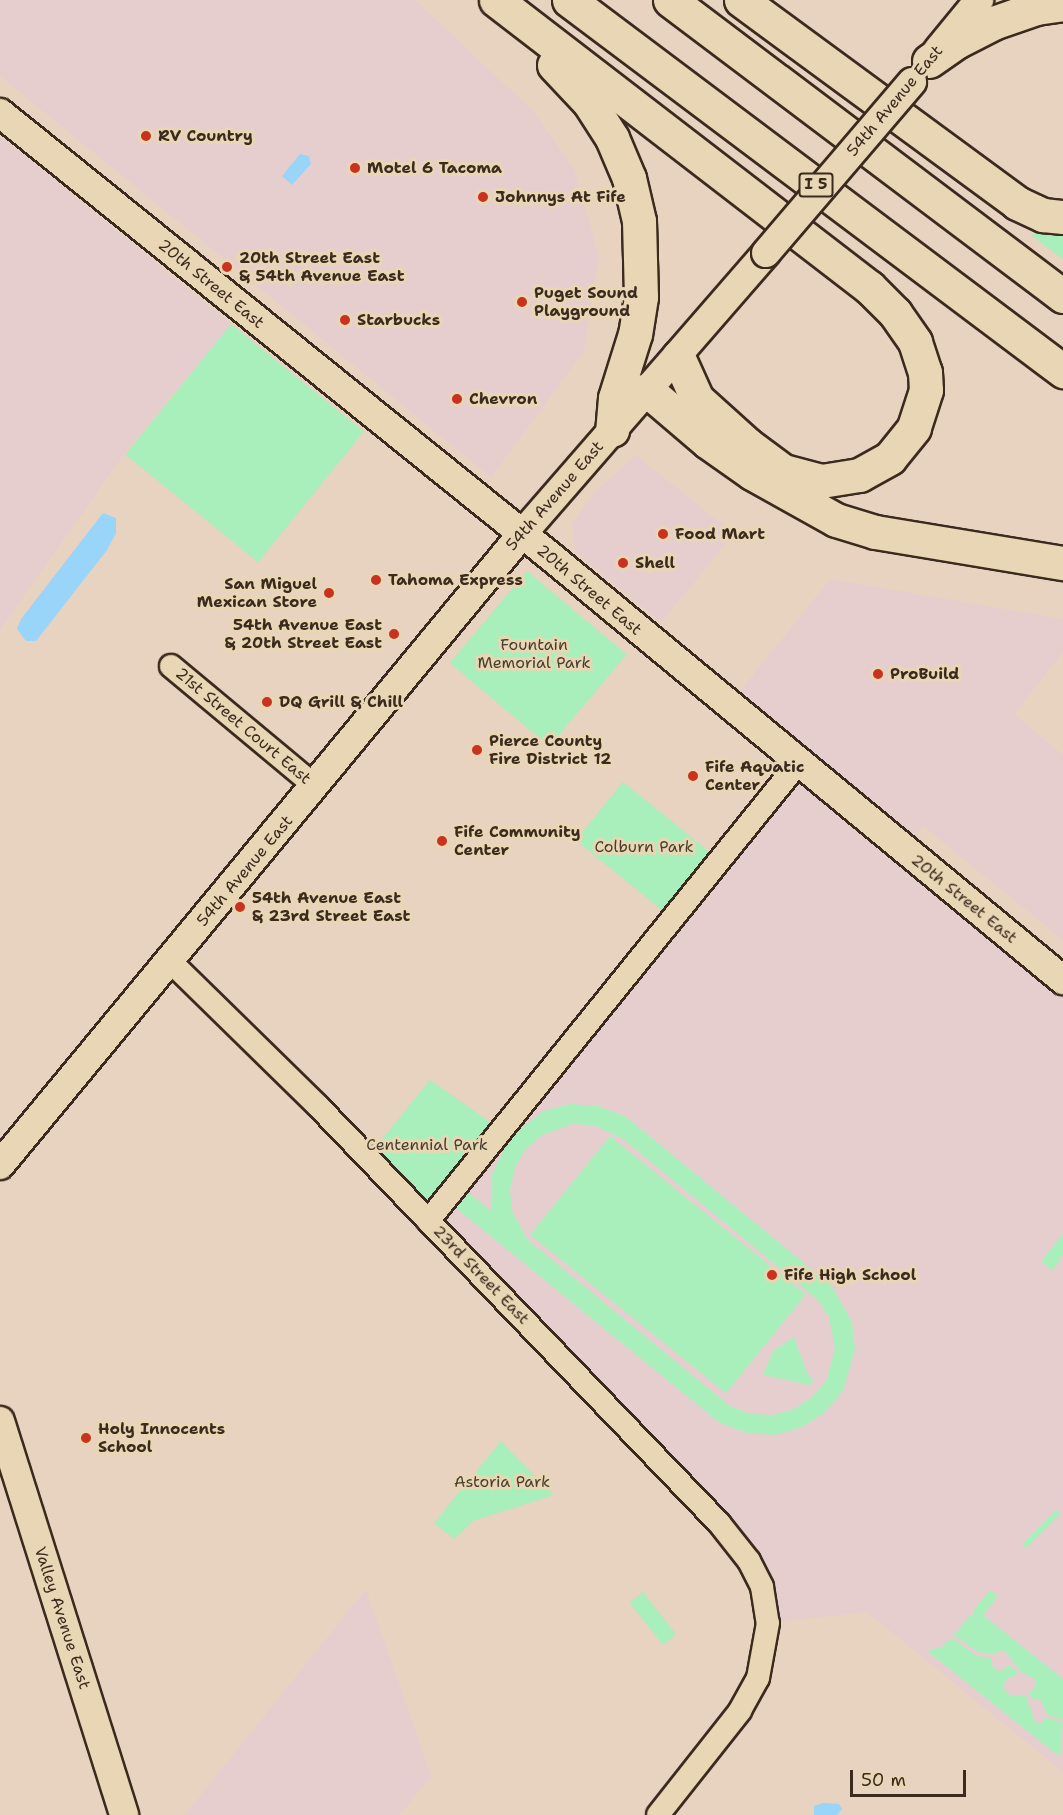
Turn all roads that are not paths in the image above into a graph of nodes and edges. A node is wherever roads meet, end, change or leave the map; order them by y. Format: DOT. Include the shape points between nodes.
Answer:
graph roads {
  1 [pos="489,0"];
  2 [pos="496,0"];
  3 [pos="569,0"];
  4 [pos="670,0"];
  5 [pos="741,0"];
  6 [pos="979,0"];
  7 [pos="1063,4"];
  8 [pos="921,72"];
  9 [pos="0,113"];
  10 [pos="1063,217"];
  11 [pos="1063,296"];
  12 [pos="678,357"];
  13 [pos="1063,371"];
  14 [pos="647,390"];
  15 [pos="612,430"];
  16 [pos="522,534"];
  17 [pos="1063,564"];
  18 [pos="171,666"];
  19 [pos="799,762"];
  20 [pos="315,786"];
  21 [pos="170,961"];
  22 [pos="1063,980"];
  23 [pos="0,1165"];
  24 [pos="428,1221"];
  25 [pos="0,1422"];
  26 [pos="124,1815"];
  27 [pos="658,1815"];
  1 -- 15 [label="highway" via="589,102 612,138 629,178 642,248 641,297 635,334 615,398"];
  2 -- 12 [label="highway" via="869,287 895,313 915,342 925,372 926,390 914,428 890,458 859,475 821,481 783,471 748,445 697,399"];
  3 -- 13 [label="highway, I 5"];
  4 -- 11 [label="highway"];
  5 -- 10 [label="highway" via="983,181 1043,215"];
  6 -- 8 [label="main road, 54th Avenue East"];
  7 -- 8 [label="highway" via="1036,8 993,23 958,40"];
  8 -- 12 [label="main road, 54th Avenue East, bridge"];
  9 -- 16 [label="main road, 20th Street East"];
  12 -- 14 [label="main road, 54th Avenue East"];
  14 -- 15 [label="main road, 54th Avenue East"];
  14 -- 17 [label="highway" via="752,473 836,520 875,532"];
  15 -- 16 [label="main road, 54th Avenue East"];
  16 -- 19 [label="main road, 20th Street East"];
  16 -- 20 [label="main road, 54th Avenue East"];
  18 -- 20 [label="street, 21st Street Court East"];
  19 -- 22 [label="main road, 20th Street East"];
  19 -- 24 [label="street"];
  20 -- 21 [label="main road, 54th Avenue East"];
  21 -- 23 [label="main road, 54th Avenue East"];
  21 -- 24 [label="street, 23rd Street East" via="295,1082"];
  24 -- 27 [label="street, 23rd Street East" via="719,1523 749,1562 766,1608 767,1641 750,1694"];
  25 -- 26 [label="main road, Valley Avenue East"];
}
